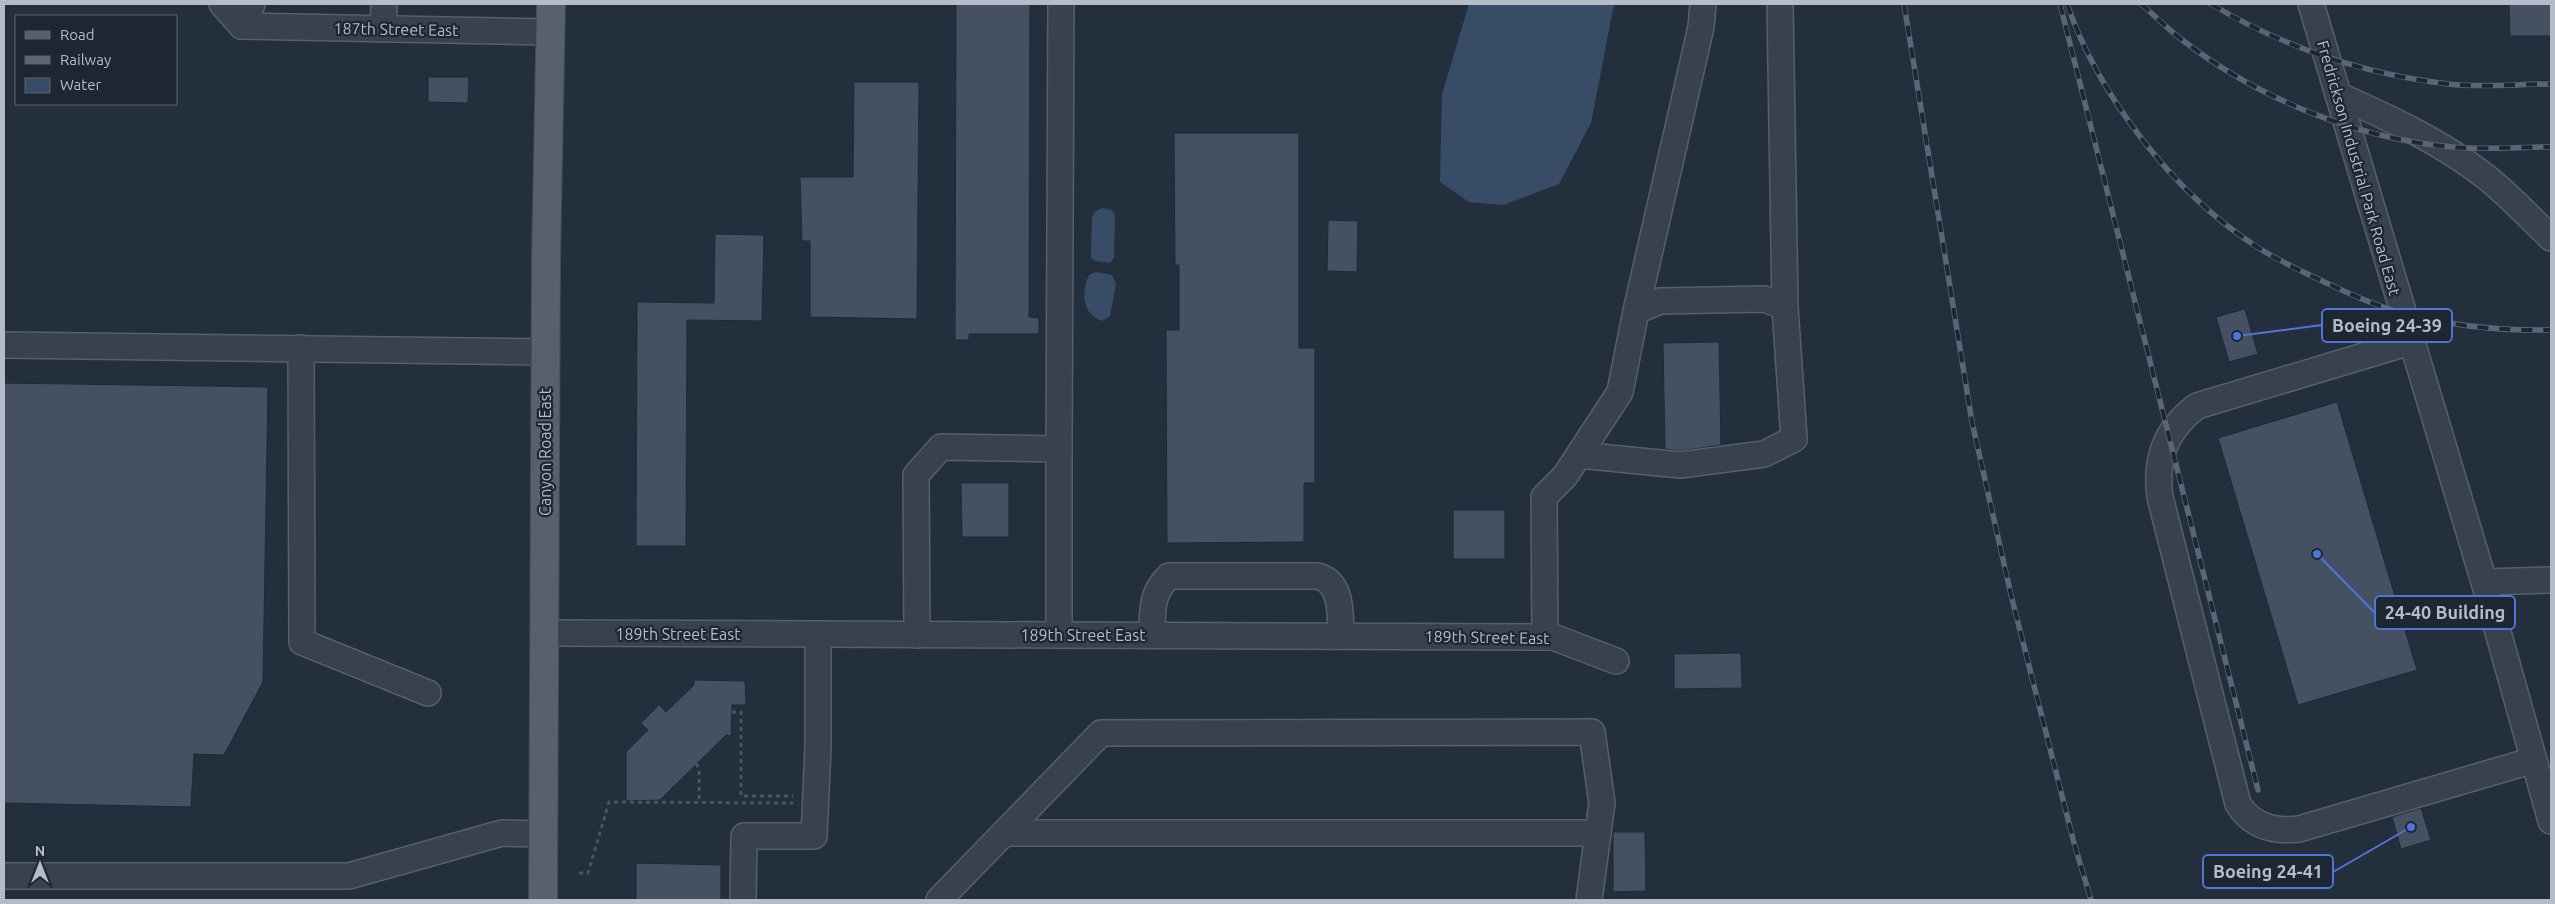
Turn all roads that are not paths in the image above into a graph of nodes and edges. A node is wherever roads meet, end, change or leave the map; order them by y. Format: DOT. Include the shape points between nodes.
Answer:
graph roads {
  1 [pos="222,4"];
  2 [pos="384,4"];
  3 [pos="551,4"];
  4 [pos="1061,4"];
  5 [pos="1703,4"];
  6 [pos="1780,4"];
  7 [pos="2311,4"];
  8 [pos="247,15"];
  9 [pos="383,29"];
  10 [pos="550,32"];
  11 [pos="2338,95"];
  12 [pos="2551,238"];
  13 [pos="1785,307"];
  14 [pos="1636,311"];
  15 [pos="2410,342"];
  16 [pos="4,344"];
  17 [pos="301,348"];
  18 [pos="545,352"];
  19 [pos="1059,449"];
  20 [pos="1579,455"];
  21 [pos="2551,580"];
  22 [pos="2484,582"];
  23 [pos="544,634"];
  24 [pos="818,634"];
  25 [pos="917,635"];
  26 [pos="1060,635"];
  27 [pos="1152,635"];
  28 [pos="1341,636"];
  29 [pos="1545,636"];
  30 [pos="1616,661"];
  31 [pos="428,693"];
  32 [pos="2534,760"];
  33 [pos="2551,821"];
  34 [pos="1005,833"];
  35 [pos="1598,833"];
  36 [pos="543,834"];
  37 [pos="4,876"];
  38 [pos="543,900"];
  39 [pos="743,900"];
  40 [pos="939,900"];
  41 [pos="1589,900"];
  1 -- 8 [label="street"];
  2 -- 9 [label="street"];
  3 -- 10 [label="main road, Canyon Road East"];
  4 -- 19 [label="street"];
  5 -- 14 [label="street" via="1701,28"];
  6 -- 13 [label="street"];
  7 -- 11 [label="street, Fredrickson Industrial Park Road East"];
  8 -- 9 [label="street, 187th Street East"];
  9 -- 10 [label="street, 187th Street East"];
  10 -- 18 [label="main road, Canyon Road East"];
  11 -- 12 [label="street" via="2451,153 2487,178"];
  11 -- 15 [label="street, Fredrickson Industrial Park Road East"];
  13 -- 14 [label="street" via="1764,299 1660,301"];
  13 -- 20 [label="street" via="1794,439 1764,454 1680,465"];
  14 -- 20 [label="street" via="1620,392"];
  15 -- 22 [label="street, Fredrickson Industrial Park Road East"];
  15 -- 32 [label="street" via="2197,406 2183,417 2164,446 2158,466 2160,497 2238,804 2245,816 2256,824 2299,829"];
  16 -- 17 [label="street"];
  17 -- 18 [label="street"];
  17 -- 31 [label="street" via="302,642"];
  18 -- 23 [label="main road, Canyon Road East"];
  19 -- 25 [label="street" via="941,448 916,474"];
  19 -- 26 [label="street"];
  20 -- 29 [label="street" via="1565,476 1544,497"];
  21 -- 22 [label="street"];
  22 -- 32 [label="street, Fredrickson Industrial Park Road East"];
  23 -- 24 [label="street, 189th Street East"];
  23 -- 36 [label="main road, Canyon Road East"];
  24 -- 25 [label="street, 189th Street East"];
  24 -- 39 [label="street" via="814,836 744,836"];
  25 -- 26 [label="street, 189th Street East"];
  26 -- 27 [label="street, 189th Street East"];
  27 -- 28 [label="street, 189th Street East"];
  27 -- 28 [label="street" via="1154,600 1158,587 1169,576 1318,576 1324,578 1340,601"];
  28 -- 29 [label="street, 189th Street East"];
  29 -- 30 [label="street, 189th Street East" via="1553,636"];
  32 -- 33 [label="street, Fredrickson Industrial Park Road East"];
  34 -- 35 [label="street"];
  34 -- 35 [label="street" via="1101,733 1592,732 1602,803"];
  34 -- 40 [label="street"];
  35 -- 41 [label="street"];
  36 -- 37 [label="street" via="502,833 349,876"];
  36 -- 38 [label="main road, Canyon Road East"];
}
